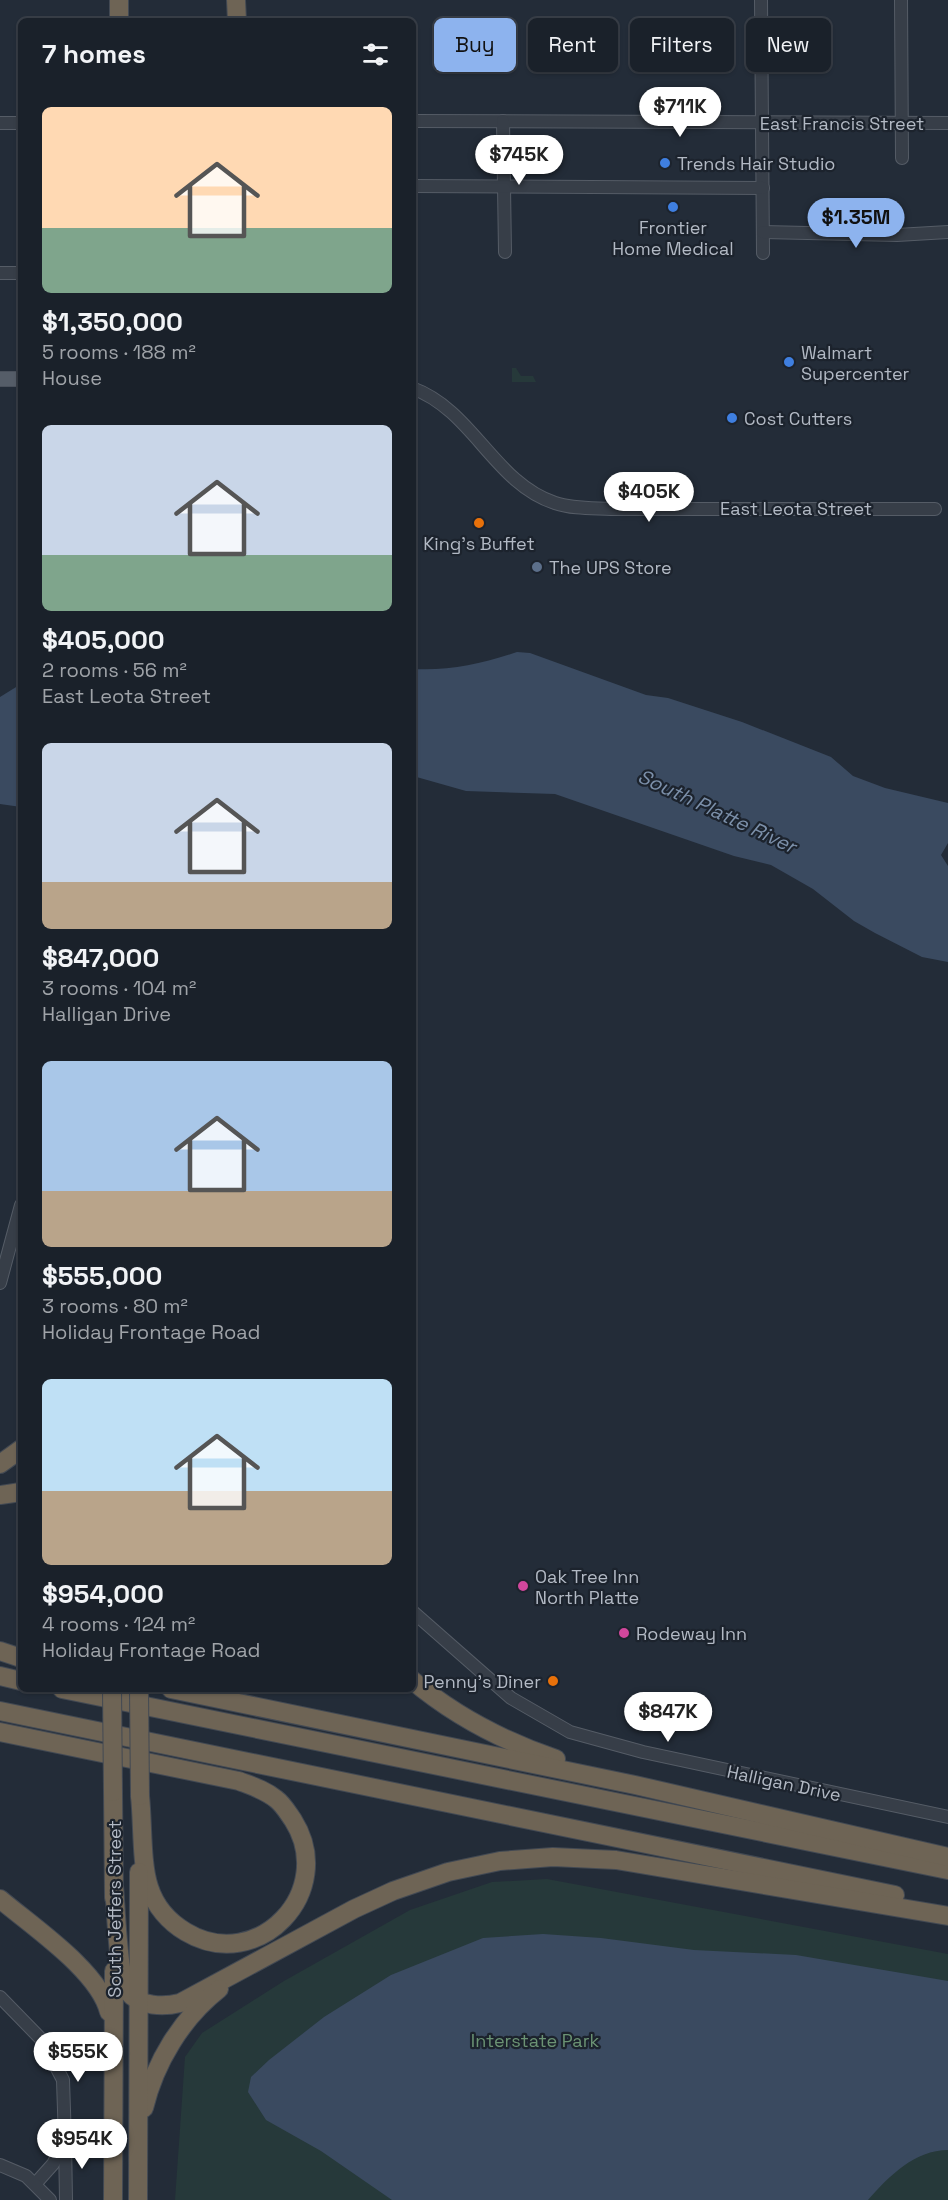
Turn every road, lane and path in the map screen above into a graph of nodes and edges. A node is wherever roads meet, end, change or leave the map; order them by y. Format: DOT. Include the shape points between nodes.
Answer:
graph roads {
  1 [pos="119,0"];
  2 [pos="236,0"];
  3 [pos="761,0"];
  4 [pos="901,0"];
  5 [pos="119,18"];
  6 [pos="237,18"];
  7 [pos="416,121"];
  8 [pos="503,121"];
  9 [pos="0,123"];
  10 [pos="18,123"];
  11 [pos="762,123"];
  12 [pos="901,123"];
  13 [pos="948,123"];
  14 [pos="902,158"];
  15 [pos="416,186"];
  16 [pos="504,186"];
  17 [pos="763,188"];
  18 [pos="763,232"];
  19 [pos="948,232"];
  20 [pos="505,252"];
  21 [pos="763,253"];
  22 [pos="0,273"];
  23 [pos="18,273"];
  24 [pos="0,379"];
  25 [pos="18,379"];
  26 [pos="416,390"];
  27 [pos="935,509"];
  28 [pos="18,1216"];
  29 [pos="0,1282"];
  30 [pos="18,1451"];
  31 [pos="18,1460"];
  32 [pos="0,1464"];
  33 [pos="0,1470"];
  34 [pos="18,1492"];
  35 [pos="0,1495"];
  36 [pos="416,1615"];
  37 [pos="0,1652"];
  38 [pos="18,1657"];
  39 [pos="0,1676"];
  40 [pos="18,1680"];
  41 [pos="416,1683"];
  42 [pos="77,1692"];
  43 [pos="112,1692"];
  44 [pos="139,1692"];
  45 [pos="186,1692"];
  46 [pos="0,1711"];
  47 [pos="0,1732"];
  48 [pos="635,1785"];
  49 [pos="140,1796"];
  50 [pos="948,1817"];
  51 [pos="948,1857"];
  52 [pos="948,1870"];
  53 [pos="114,1886"];
  54 [pos="0,1899"];
  55 [pos="948,1906"];
  56 [pos="948,1916"];
  57 [pos="239,1972"];
  58 [pos="0,1997"];
  59 [pos="138,2001"];
  60 [pos="114,2034"];
  61 [pos="65,2141"];
  62 [pos="138,2144"];
  63 [pos="0,2165"];
  64 [pos="36,2182"];
  65 [pos="51,2200"];
  66 [pos="66,2200"];
  67 [pos="113,2200"];
  68 [pos="138,2200"];
  1 -- 5 [label="highway"];
  2 -- 6 [label="highway"];
  3 -- 11 [label="street"];
  4 -- 12 [label="street"];
  7 -- 8 [label="street, East Francis Street"];
  8 -- 11 [label="street, East Francis Street"];
  8 -- 16 [label="street"];
  9 -- 10 [label="street"];
  11 -- 12 [label="street, East Francis Street"];
  11 -- 17 [label="street"];
  12 -- 13 [label="street, East Francis Street"];
  12 -- 14 [label="street"];
  15 -- 16 [label="street"];
  16 -- 17 [label="street"];
  16 -- 20 [label="street"];
  17 -- 18 [label="street"];
  18 -- 19 [label="street"];
  18 -- 21 [label="street"];
  22 -- 23 [label="street"];
  24 -- 25 [label="main road"];
  26 -- 27 [label="street, East Leota Street" via="444,404 520,484 566,506"];
  28 -- 29 [label="street"];
  30 -- 32 [label="highway"];
  31 -- 33 [label="highway"];
  34 -- 35 [label="highway"];
  36 -- 50 [label="street, Halligan Drive" via="511,1698 570,1732 643,1752"];
  37 -- 38 [label="highway"];
  39 -- 40 [label="highway"];
  41 -- 48 [label="highway" via="461,1717 522,1747"];
  42 -- 52 [label="highway"];
  43 -- 53 [label="highway, South Jeffers Street, bridge"];
  44 -- 49 [label="highway, South Jeffers Street, bridge"];
  45 -- 48 [label="highway"];
  46 -- 55 [label="highway"];
  47 -- 49 [label="highway" via="239,1781 263,1790 278,1800 303,1839 307,1859 296,1905 265,1934 238,1943 209,1942 178,1927 156,1903 149,1887"];
  48 -- 51 [label="highway"];
  49 -- 59 [label="highway, South Jeffers Street"];
  53 -- 59 [label="highway" via="123,1976 128,1992"];
  53 -- 60 [label="highway, South Jeffers Street"];
  54 -- 60 [label="highway" via="88,1975 102,1992"];
  56 -- 57 [label="highway" via="616,1860 524,1859 471,1866 393,1891 354,1908"];
  57 -- 59 [label="highway" via="180,2003 159,2006"];
  57 -- 62 [label="highway" via="193,2014 171,2043 148,2096"];
  58 -- 61 [label="street" via="42,2040 63,2080"];
  59 -- 62 [label="highway, South Jeffers Street"];
  60 -- 67 [label="highway, South Jeffers Street"];
  61 -- 64 [label="street" via="53,2164"];
  61 -- 66 [label="street"];
  62 -- 68 [label="highway, South Jeffers Street"];
  63 -- 64 [label="street"];
  64 -- 65 [label="street"];
}
